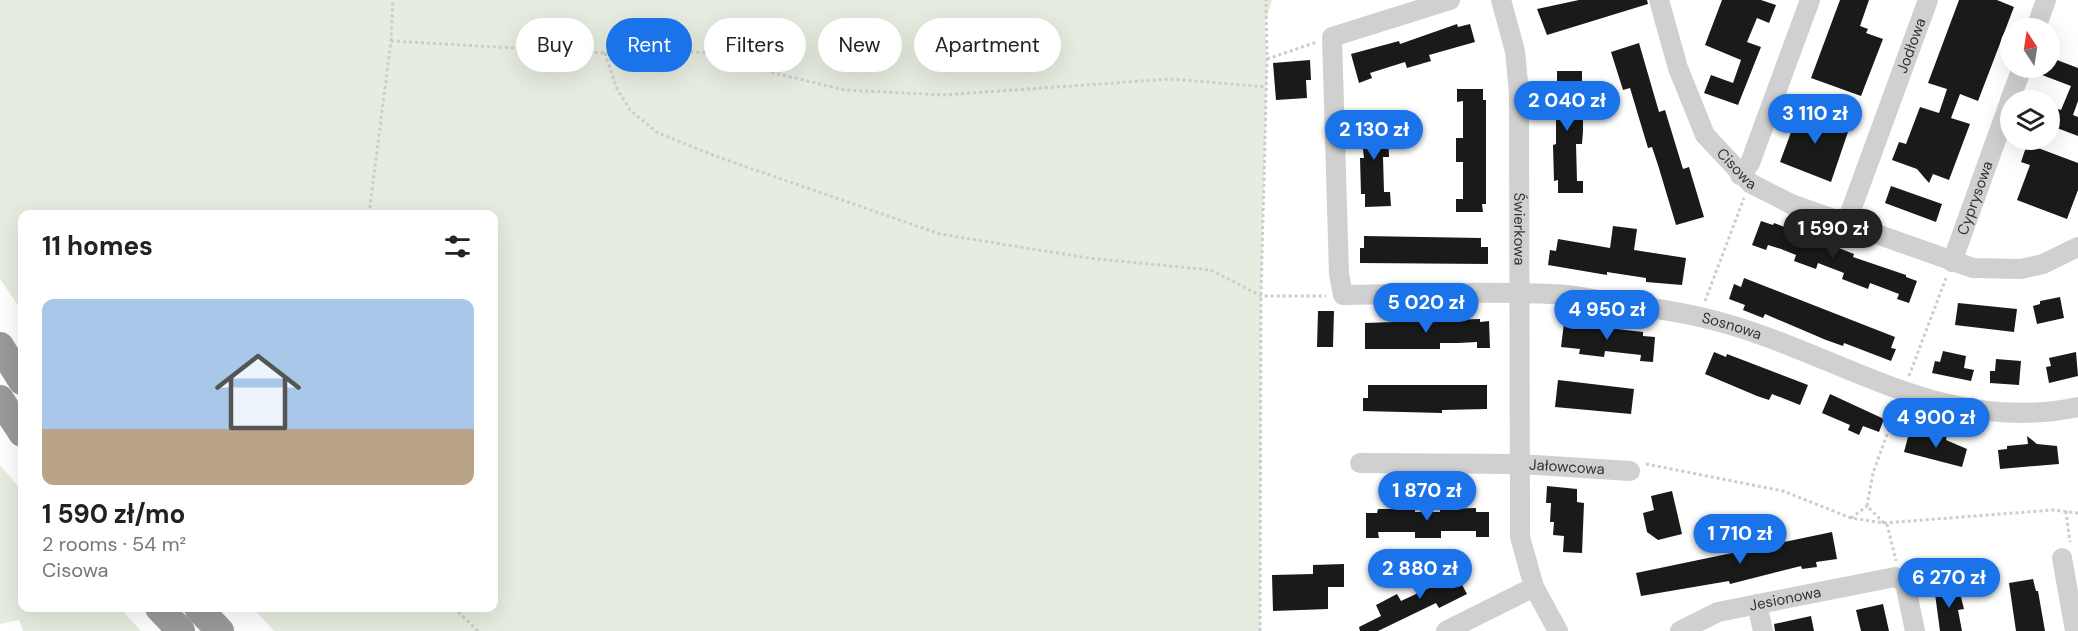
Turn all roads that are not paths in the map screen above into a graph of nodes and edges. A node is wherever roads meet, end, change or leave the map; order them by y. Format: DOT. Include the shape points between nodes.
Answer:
graph roads {
  1 [pos="1450,0"];
  2 [pos="1501,0"];
  3 [pos="1659,0"];
  4 [pos="1810,0"];
  5 [pos="1928,0"];
  6 [pos="2046,0"];
  7 [pos="2040,18"];
  8 [pos="2000,129"];
  9 [pos="1745,179"];
  10 [pos="1846,224"];
  11 [pos="2078,247"];
  12 [pos="1952,262"];
  13 [pos="1520,293"];
  14 [pos="0,346"];
  15 [pos="18,375"];
  16 [pos="0,399"];
  17 [pos="2078,407"];
  18 [pos="18,427"];
  19 [pos="1360,464"];
  20 [pos="1520,464"];
  21 [pos="1623,470"];
  22 [pos="2062,558"];
  23 [pos="1534,587"];
  24 [pos="1757,604"];
  25 [pos="163,612"];
  26 [pos="202,612"];
  27 [pos="181,631"];
  28 [pos="220,631"];
  29 [pos="1446,631"];
  30 [pos="1558,631"];
  31 [pos="1680,631"];
  32 [pos="1762,631"];
  33 [pos="1915,631"];
  34 [pos="2075,631"];
  1 -- 13 [label="street, Sosnowa" via="1332,37 1339,274 1343,295"];
  2 -- 13 [label="street, Świerkowa" via="1515,51 1518,93"];
  3 -- 9 [label="street, Cisowa" via="1678,69 1705,135"];
  4 -- 9 [label="street"];
  5 -- 10 [label="street, Jodłowa"];
  6 -- 7 [label="street"];
  8 -- 12 [label="street, Cyprysowa"];
  9 -- 10 [label="street, Cisowa" via="1791,204"];
  10 -- 12 [label="street, Cisowa"];
  11 -- 12 [label="street, Cisowa" via="2043,264 2021,269 1992,270"];
  13 -- 17 [label="street, Sosnowa" via="1555,294 1699,317 1769,339 1902,393 1977,411 2017,414"];
  13 -- 20 [label="street, Świerkowa"];
  14 -- 15 [label="highway"];
  16 -- 18 [label="highway"];
  19 -- 20 [label="street, Jałowcowa"];
  20 -- 21 [label="street, Jałowcowa"];
  20 -- 23 [label="street, Świerkowa" via="1521,537"];
  22 -- 34 [label="street"];
  23 -- 29 [label="street"];
  23 -- 30 [label="street, Świerkowa"];
  24 -- 31 [label="street, Jesionowa" via="1706,617"];
  24 -- 32 [label="street"];
  24 -- 33 [label="street, Jesionowa" via="1895,578 1905,584"];
  25 -- 27 [label="highway"];
  26 -- 28 [label="highway"];
}
